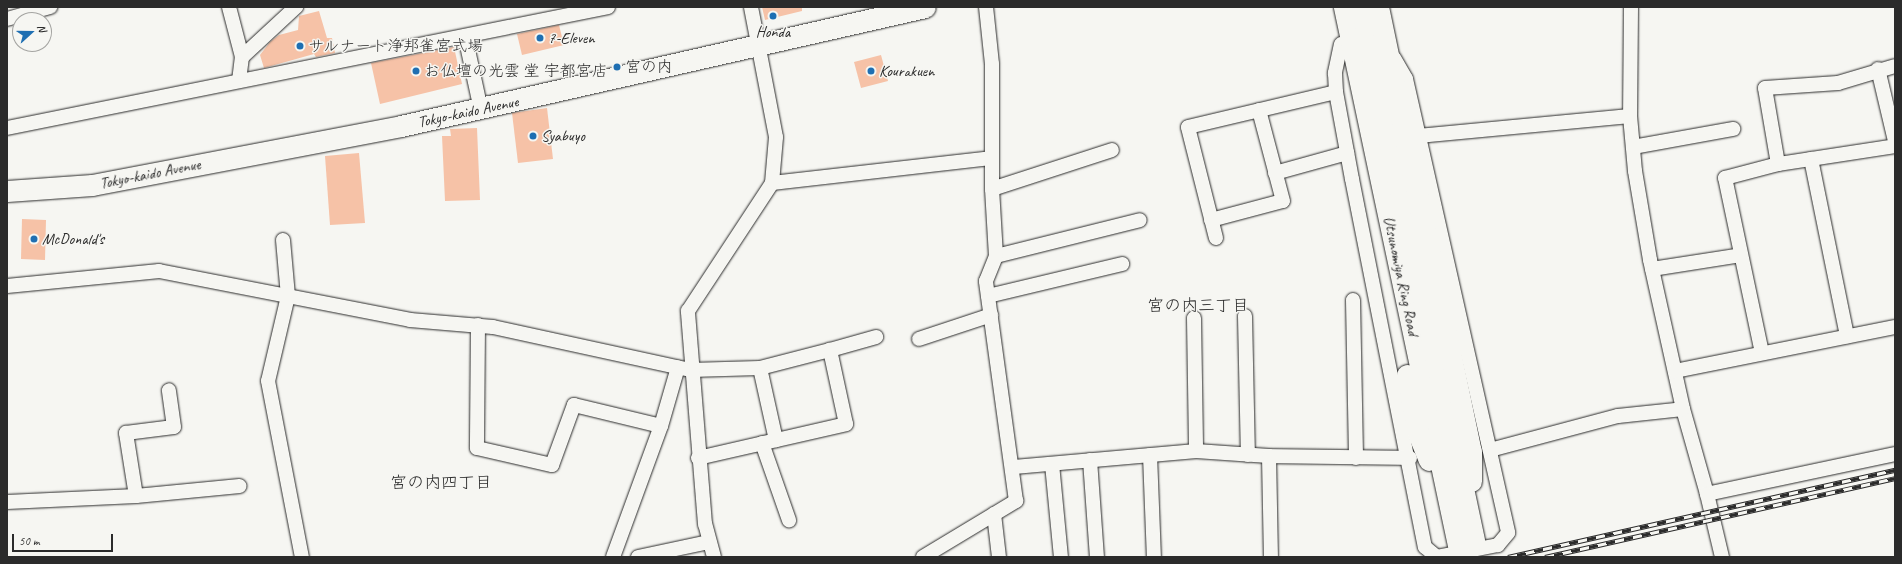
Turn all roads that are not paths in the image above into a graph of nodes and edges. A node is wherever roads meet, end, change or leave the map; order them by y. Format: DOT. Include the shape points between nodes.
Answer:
graph roads {
  1 [pos="50,7"];
  2 [pos="229,7"];
  3 [pos="296,7"];
  4 [pos="608,7"];
  5 [pos="751,7"];
  6 [pos="924,7"];
  7 [pos="986,7"];
  8 [pos="1332,7"];
  9 [pos="1344,7"];
  10 [pos="1361,7"];
  11 [pos="1378,7"];
  12 [pos="1631,7"];
  13 [pos="7,18"];
  14 [pos="465,36"];
  15 [pos="1341,44"];
  16 [pos="757,45"];
  17 [pos="1388,47"];
  18 [pos="242,57"];
  19 [pos="1895,66"];
  20 [pos="1878,69"];
  21 [pos="239,81"];
  22 [pos="1336,92"];
  23 [pos="481,110"];
  24 [pos="1259,110"];
  25 [pos="1630,116"];
  26 [pos="7,128"];
  27 [pos="1734,129"];
  28 [pos="1418,136"];
  29 [pos="1895,141"];
  30 [pos="1895,146"];
  31 [pos="1633,147"];
  32 [pos="1112,150"];
  33 [pos="1347,153"];
  34 [pos="992,158"];
  35 [pos="1811,159"];
  36 [pos="1778,164"];
  37 [pos="1275,173"];
  38 [pos="772,183"];
  39 [pos="992,189"];
  40 [pos="7,191"];
  41 [pos="1140,220"];
  42 [pos="1211,220"];
  43 [pos="1216,238"];
  44 [pos="283,240"];
  45 [pos="1741,255"];
  46 [pos="996,256"];
  47 [pos="1122,264"];
  48 [pos="1652,269"];
  49 [pos="7,286"];
  50 [pos="288,296"];
  51 [pos="988,296"];
  52 [pos="1353,300"];
  53 [pos="991,315"];
  54 [pos="1245,316"];
  55 [pos="1194,318"];
  56 [pos="478,325"];
  57 [pos="1895,327"];
  58 [pos="1847,336"];
  59 [pos="876,337"];
  60 [pos="919,339"];
  61 [pos="830,350"];
  62 [pos="1762,353"];
  63 [pos="760,368"];
  64 [pos="684,369"];
  65 [pos="1675,371"];
  66 [pos="169,390"];
  67 [pos="1683,409"];
  68 [pos="661,426"];
  69 [pos="776,440"];
  70 [pos="762,443"];
  71 [pos="1196,450"];
  72 [pos="1490,450"];
  73 [pos="1895,454"];
  74 [pos="1150,455"];
  75 [pos="1248,455"];
  76 [pos="1269,456"];
  77 [pos="698,458"];
  78 [pos="1356,458"];
  79 [pos="1410,458"];
  80 [pos="1090,460"];
  81 [pos="1052,464"];
  82 [pos="1014,467"];
  83 [pos="240,486"];
  84 [pos="1707,494"];
  85 [pos="136,496"];
  86 [pos="7,502"];
  87 [pos="994,514"];
  88 [pos="789,520"];
  89 [pos="1464,535"];
  90 [pos="709,542"];
  91 [pos="302,557"];
  92 [pos="613,557"];
  93 [pos="638,557"];
  94 [pos="714,557"];
  95 [pos="923,557"];
  96 [pos="999,557"];
  97 [pos="1062,557"];
  98 [pos="1097,557"];
  99 [pos="1154,557"];
  100 [pos="1271,557"];
  101 [pos="1437,557"];
  102 [pos="1722,557"];
  1 -- 13 [label="street"];
  2 -- 18 [label="street"];
  3 -- 18 [label="street"];
  4 -- 14 [label="street"];
  5 -- 16 [label="street"];
  6 -- 16 [label="highway, Tokyo-kaido Avenue"];
  7 -- 34 [label="street" via="992,64"];
  8 -- 15 [label="highway"];
  9 -- 89 [label="highway, Utsunomiya Ring Road"];
  10 -- 89 [label="highway, Utsunomiya Ring Road"];
  11 -- 17 [label="highway"];
  12 -- 25 [label="street"];
  14 -- 21 [label="street"];
  14 -- 23 [label="street"];
  15 -- 22 [label="street" via="1335,73"];
  15 -- 89 [label="highway" via="1418,433"];
  16 -- 23 [label="highway, Tokyo-kaido Avenue"];
  16 -- 38 [label="street" via="776,137"];
  17 -- 28 [label="street" via="1406,79"];
  17 -- 89 [label="highway" via="1471,451"];
  18 -- 21 [label="street"];
  19 -- 20 [label="street"];
  20 -- 29 [label="street"];
  20 -- 36 [label="street" via="1838,83 1764,88"];
  21 -- 26 [label="street"];
  22 -- 24 [label="street"];
  22 -- 33 [label="street"];
  23 -- 40 [label="highway, Tokyo-kaido Avenue" via="92,185"];
  24 -- 37 [label="street"];
  24 -- 42 [label="street" via="1188,127"];
  25 -- 28 [label="street"];
  25 -- 31 [label="street"];
  27 -- 31 [label="street"];
  28 -- 72 [label="street"];
  30 -- 35 [label="street"];
  31 -- 48 [label="street"];
  32 -- 39 [label="street"];
  33 -- 37 [label="street"];
  33 -- 79 [label="street"];
  34 -- 38 [label="street"];
  34 -- 39 [label="street"];
  35 -- 36 [label="street"];
  35 -- 58 [label="street"];
  36 -- 45 [label="street" via="1725,178"];
  37 -- 42 [label="street" via="1283,201"];
  38 -- 64 [label="street" via="688,310"];
  39 -- 46 [label="street"];
  41 -- 46 [label="street"];
  42 -- 43 [label="street"];
  44 -- 50 [label="street"];
  45 -- 48 [label="street"];
  45 -- 62 [label="street"];
  46 -- 51 [label="street" via="986,281"];
  47 -- 51 [label="street"];
  48 -- 65 [label="street"];
  49 -- 50 [label="street" via="159,271"];
  50 -- 56 [label="street" via="410,320"];
  50 -- 91 [label="street" via="268,381"];
  51 -- 53 [label="street"];
  52 -- 78 [label="street"];
  53 -- 60 [label="street"];
  53 -- 82 [label="street"];
  54 -- 75 [label="street"];
  55 -- 71 [label="street"];
  56 -- 64 [label="street"];
  56 -- 68 [label="street" via="477,448 552,465 574,405"];
  57 -- 58 [label="street"];
  58 -- 62 [label="street"];
  59 -- 61 [label="street"];
  61 -- 63 [label="street"];
  61 -- 69 [label="street" via="846,424"];
  62 -- 65 [label="street"];
  63 -- 64 [label="street"];
  63 -- 69 [label="street"];
  64 -- 68 [label="street"];
  64 -- 77 [label="street"];
  65 -- 67 [label="street"];
  66 -- 85 [label="street" via="174,427 126,433"];
  67 -- 72 [label="street" via="1618,416"];
  67 -- 84 [label="street"];
  68 -- 92 [label="street"];
  69 -- 70 [label="street"];
  70 -- 77 [label="street"];
  70 -- 88 [label="street"];
  71 -- 74 [label="street"];
  71 -- 75 [label="street"];
  72 -- 101 [label="street" via="1508,533 1498,545"];
  73 -- 84 [label="street"];
  74 -- 80 [label="street"];
  74 -- 99 [label="street"];
  75 -- 76 [label="street"];
  76 -- 78 [label="street"];
  76 -- 100 [label="street"];
  77 -- 90 [label="street"];
  78 -- 79 [label="street"];
  79 -- 101 [label="street" via="1425,547"];
  80 -- 81 [label="street"];
  80 -- 98 [label="street"];
  81 -- 82 [label="street"];
  81 -- 97 [label="street"];
  82 -- 87 [label="street" via="1016,501"];
  83 -- 85 [label="street"];
  84 -- 102 [label="street"];
  85 -- 86 [label="street"];
  87 -- 95 [label="street"];
  87 -- 96 [label="street"];
  90 -- 93 [label="street"];
  90 -- 94 [label="street"];
}
